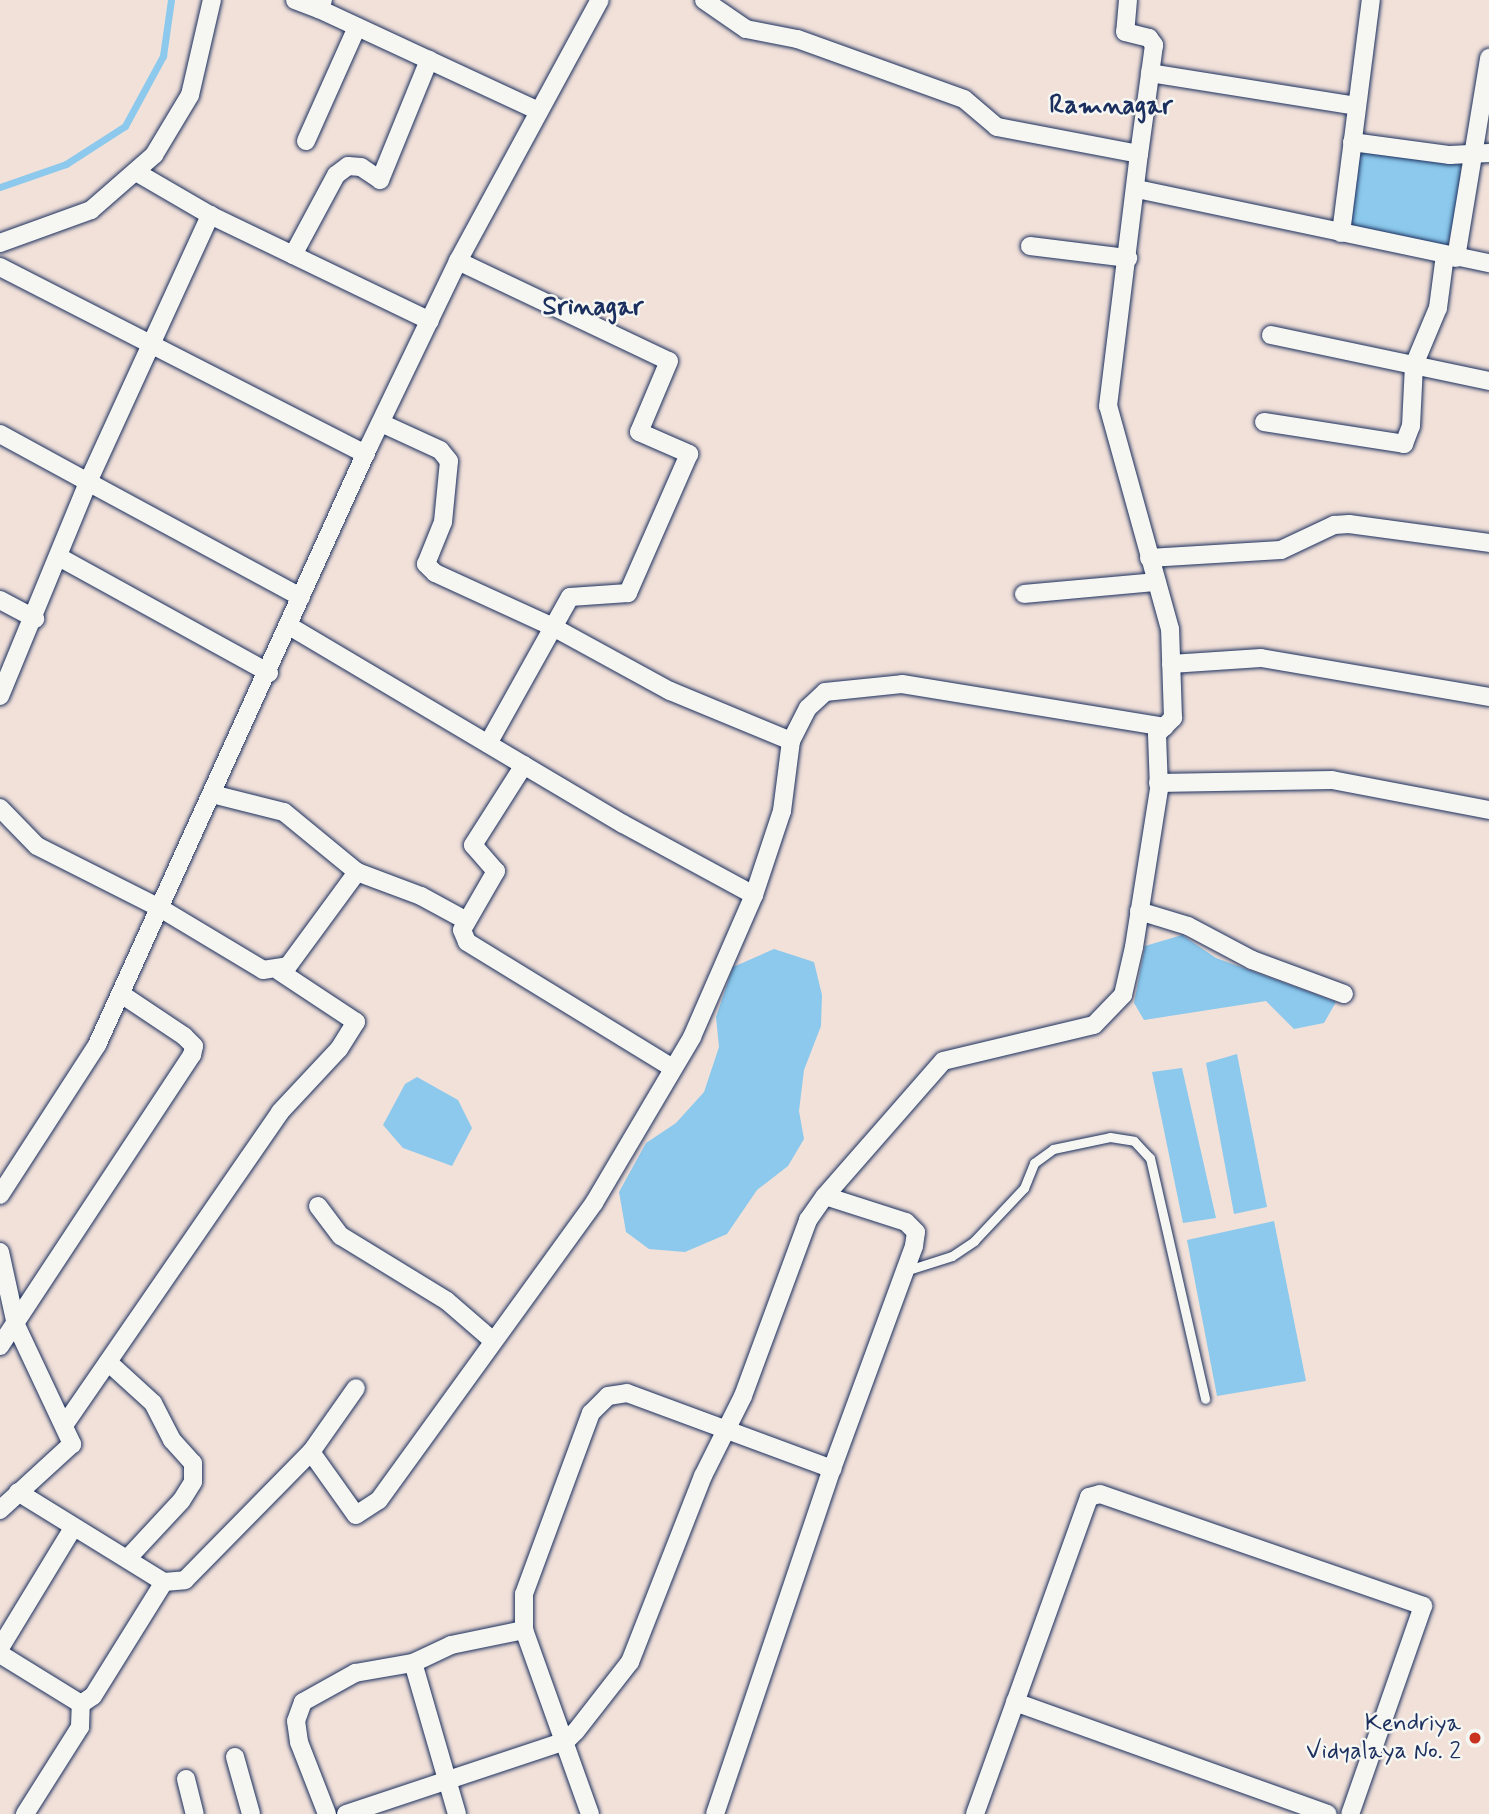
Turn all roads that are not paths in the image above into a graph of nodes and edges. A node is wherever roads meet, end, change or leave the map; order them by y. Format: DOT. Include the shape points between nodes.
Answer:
graph roads {
  1 [pos="212,0"];
  2 [pos="295,0"];
  3 [pos="600,0"];
  4 [pos="704,0"];
  5 [pos="1128,0"];
  6 [pos="1371,0"];
  7 [pos="321,5"];
  8 [pos="357,27"];
  9 [pos="1489,58"];
  10 [pos="429,60"];
  11 [pos="1150,73"];
  12 [pos="1356,106"];
  13 [pos="537,110"];
  14 [pos="306,141"];
  15 [pos="1352,142"];
  16 [pos="1139,153"];
  17 [pos="1482,155"];
  18 [pos="136,172"];
  19 [pos="1137,189"];
  20 [pos="210,215"];
  21 [pos="1341,233"];
  22 [pos="0,243"];
  23 [pos="1030,246"];
  24 [pos="293,255"];
  25 [pos="1450,256"];
  26 [pos="1128,258"];
  27 [pos="458,261"];
  28 [pos="1489,263"];
  29 [pos="0,267"];
  30 [pos="430,321"];
  31 [pos="1271,334"];
  32 [pos="152,348"];
  33 [pos="1414,365"];
  34 [pos="1489,381"];
  35 [pos="381,422"];
  36 [pos="1264,422"];
  37 [pos="0,434"];
  38 [pos="366,454"];
  39 [pos="88,482"];
  40 [pos="1489,543"];
  41 [pos="59,557"];
  42 [pos="1149,558"];
  43 [pos="1156,582"];
  44 [pos="1024,594"];
  45 [pos="301,597"];
  46 [pos="0,600"];
  47 [pos="35,619"];
  48 [pos="291,627"];
  49 [pos="553,627"];
  50 [pos="1171,664"];
  51 [pos="269,673"];
  52 [pos="0,696"];
  53 [pos="1489,697"];
  54 [pos="1164,727"];
  55 [pos="790,741"];
  56 [pos="488,744"];
  57 [pos="524,765"];
  58 [pos="1158,783"];
  59 [pos="212,794"];
  60 [pos="0,808"];
  61 [pos="1489,810"];
  62 [pos="357,872"];
  63 [pos="754,895"];
  64 [pos="160,908"];
  65 [pos="1139,911"];
  66 [pos="467,921"];
  67 [pos="279,971"];
  68 [pos="121,994"];
  69 [pos="1344,994"];
  70 [pos="673,1068"];
  71 [pos="0,1195"];
  72 [pos="825,1196"];
  73 [pos="318,1206"];
  74 [pos="0,1252"];
  75 [pos="905,1271"];
  76 [pos="16,1325"];
  77 [pos="492,1340"];
  78 [pos="0,1346"];
  79 [pos="108,1362"];
  80 [pos="356,1388"];
  81 [pos="1205,1399"];
  82 [pos="65,1424"];
  83 [pos="729,1429"];
  84 [pos="311,1451"];
  85 [pos="832,1469"];
  86 [pos="18,1492"];
  87 [pos="0,1510"];
  88 [pos="73,1528"];
  89 [pos="129,1557"];
  90 [pos="164,1582"];
  91 [pos="524,1630"];
  92 [pos="0,1648"];
  93 [pos="0,1654"];
  94 [pos="413,1663"];
  95 [pos="1015,1702"];
  96 [pos="81,1704"];
  97 [pos="566,1741"];
  98 [pos="235,1757"];
  99 [pos="186,1779"];
  100 [pos="448,1781"];
  101 [pos="25,1814"];
  102 [pos="195,1814"];
  103 [pos="251,1814"];
  104 [pos="327,1814"];
  105 [pos="346,1814"];
  106 [pos="457,1814"];
  107 [pos="590,1814"];
  108 [pos="715,1814"];
  109 [pos="975,1814"];
  110 [pos="1328,1814"];
  111 [pos="1350,1814"];
  1 -- 18 [label="street" via="190,95 154,155"];
  2 -- 7 [label="street"];
  3 -- 13 [label="street"];
  4 -- 16 [label="street" via="750,30 797,39 964,99 997,127"];
  5 -- 11 [label="street" via="1125,32 1153,41"];
  6 -- 12 [label="street"];
  7 -- 8 [label="street"];
  8 -- 10 [label="street"];
  8 -- 14 [label="street"];
  9 -- 17 [label="street"];
  10 -- 13 [label="street"];
  10 -- 24 [label="street" via="380,180 361,167 348,166 336,175"];
  11 -- 12 [label="street"];
  11 -- 16 [label="street"];
  12 -- 15 [label="street"];
  13 -- 27 [label="street"];
  15 -- 17 [label="street"];
  15 -- 21 [label="street"];
  16 -- 19 [label="street"];
  17 -- 25 [label="street"];
  18 -- 20 [label="street"];
  18 -- 22 [label="street" via="91,210"];
  19 -- 21 [label="street"];
  19 -- 26 [label="street"];
  20 -- 24 [label="street"];
  20 -- 32 [label="street"];
  21 -- 25 [label="street"];
  23 -- 26 [label="street"];
  24 -- 30 [label="street"];
  25 -- 28 [label="street"];
  25 -- 33 [label="street" via="1438,308"];
  26 -- 42 [label="street" via="1108,406"];
  27 -- 30 [label="street"];
  27 -- 49 [label="street" via="669,360 639,432 689,454 628,593 570,597"];
  29 -- 32 [label="street"];
  30 -- 35 [label="street"];
  31 -- 33 [label="street"];
  32 -- 38 [label="street"];
  32 -- 39 [label="street"];
  33 -- 34 [label="street"];
  33 -- 36 [label="street" via="1411,426 1404,444"];
  35 -- 38 [label="street"];
  35 -- 49 [label="street" via="440,450 449,461 443,522 426,564"];
  37 -- 39 [label="street"];
  38 -- 45 [label="street"];
  39 -- 41 [label="street"];
  39 -- 45 [label="street"];
  40 -- 42 [label="street" via="1349,524 1334,525 1281,550"];
  41 -- 47 [label="street"];
  41 -- 51 [label="street"];
  42 -- 43 [label="street"];
  43 -- 44 [label="street"];
  43 -- 50 [label="street" via="1170,629"];
  45 -- 48 [label="street"];
  46 -- 47 [label="street"];
  47 -- 52 [label="street"];
  48 -- 51 [label="street"];
  48 -- 56 [label="street"];
  49 -- 55 [label="street" via="670,691"];
  49 -- 56 [label="street"];
  50 -- 53 [label="street" via="1261,658"];
  50 -- 54 [label="street" via="1173,718"];
  51 -- 59 [label="street"];
  54 -- 55 [label="street" via="877,686 816,698"];
  54 -- 58 [label="street" via="1157,734"];
  55 -- 63 [label="street" via="782,811"];
  56 -- 57 [label="street"];
  57 -- 63 [label="street"];
  57 -- 66 [label="street" via="473,845 496,871"];
  58 -- 61 [label="street" via="1332,780"];
  58 -- 65 [label="street"];
  59 -- 62 [label="street" via="284,812"];
  59 -- 64 [label="street"];
  60 -- 64 [label="street" via="37,846"];
  62 -- 66 [label="street" via="421,896"];
  62 -- 67 [label="street"];
  63 -- 70 [label="street"];
  64 -- 67 [label="street" via="263,970"];
  64 -- 68 [label="street"];
  65 -- 69 [label="street" via="1188,926 1252,960"];
  65 -- 72 [label="street" via="1123,995 1094,1025 950,1059"];
  66 -- 70 [label="street" via="462,930 467,942"];
  67 -- 79 [label="street" via="356,1022 339,1049 280,1112"];
  68 -- 71 [label="street" via="97,1045"];
  68 -- 76 [label="street" via="184,1035 194,1046 192,1055"];
  70 -- 77 [label="street" via="594,1203"];
  72 -- 75 [label="street" via="906,1222 916,1232"];
  72 -- 83 [label="street" via="808,1220"];
  73 -- 77 [label="street" via="341,1236 447,1301"];
  74 -- 76 [label="street"];
  75 -- 81 [label="lane" via="952,1256 974,1241 1024,1188 1034,1163 1053,1149 1110,1137 1133,1141 1150,1158"];
  75 -- 85 [label="street"];
  76 -- 78 [label="street"];
  76 -- 82 [label="street"];
  77 -- 84 [label="street" via="379,1500 356,1515"];
  79 -- 82 [label="street"];
  79 -- 89 [label="street" via="153,1403 172,1440 193,1463 193,1482 181,1501"];
  80 -- 84 [label="street"];
  82 -- 86 [label="street" via="72,1444"];
  83 -- 85 [label="street"];
  83 -- 91 [label="street" via="627,1393 608,1396 591,1413 566,1474 524,1594"];
  83 -- 97 [label="street" via="703,1476 630,1662"];
  84 -- 90 [label="street" via="185,1580"];
  85 -- 108 [label="street"];
  86 -- 87 [label="street"];
  86 -- 88 [label="street"];
  88 -- 89 [label="street"];
  88 -- 92 [label="street"];
  89 -- 90 [label="street"];
  90 -- 96 [label="street" via="93,1696"];
  91 -- 94 [label="street" via="451,1645"];
  91 -- 97 [label="street"];
  93 -- 96 [label="street"];
  94 -- 100 [label="street"];
  94 -- 104 [label="street" via="355,1673 303,1702 296,1721 299,1742"];
  95 -- 109 [label="street"];
  95 -- 110 [label="street"];
  95 -- 111 [label="street" via="1089,1497 1100,1494 1423,1606"];
  96 -- 101 [label="street" via="80,1727"];
  97 -- 100 [label="street"];
  97 -- 107 [label="street"];
  98 -- 103 [label="street"];
  99 -- 102 [label="street"];
  100 -- 105 [label="street"];
  100 -- 106 [label="street"];
}
